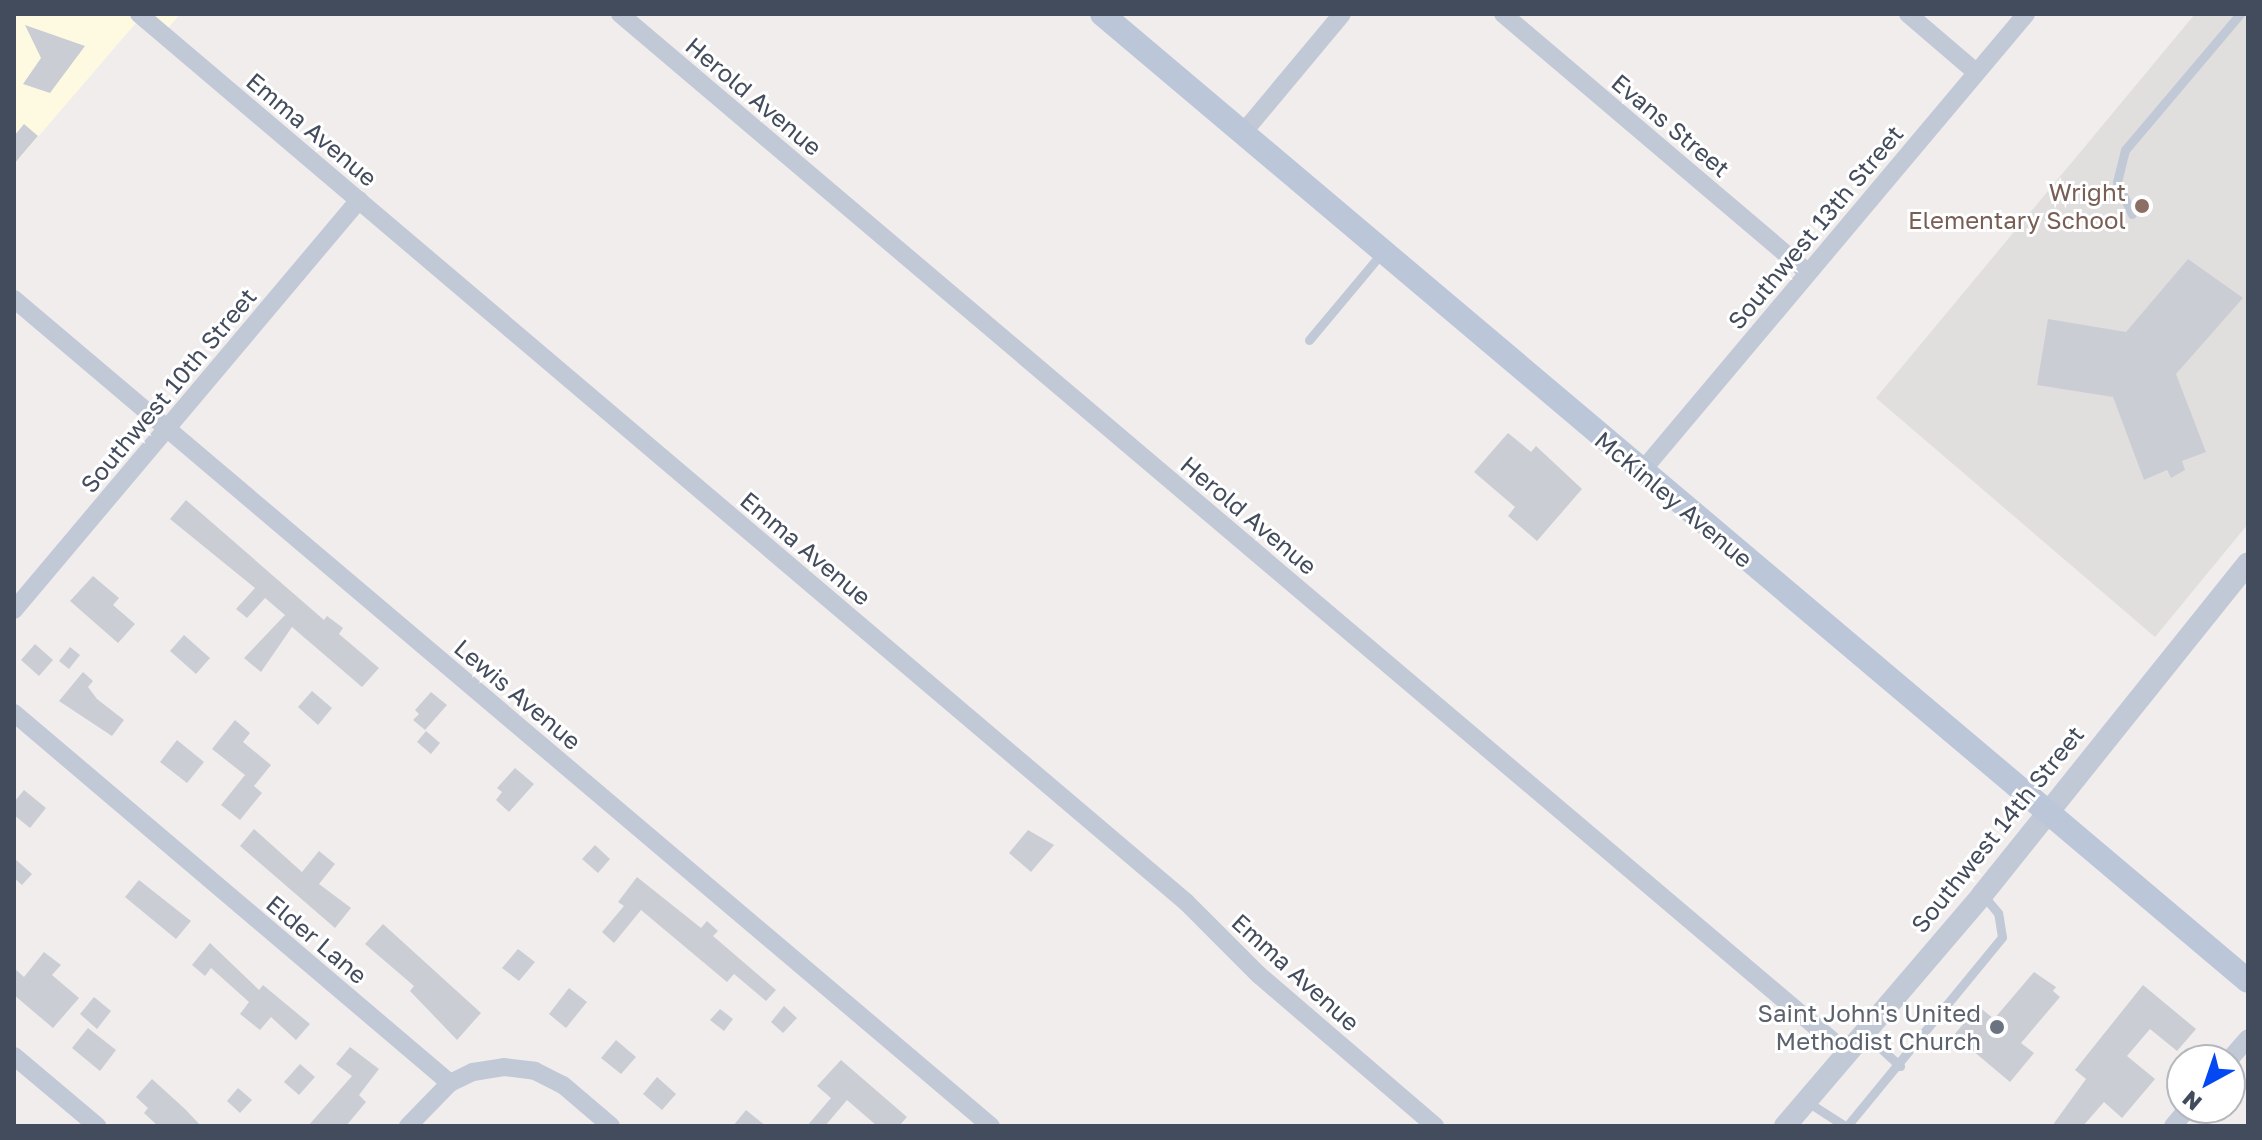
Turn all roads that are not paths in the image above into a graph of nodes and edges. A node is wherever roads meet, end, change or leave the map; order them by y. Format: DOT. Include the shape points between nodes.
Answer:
graph roads {
  1 [pos="620,14"];
  2 [pos="1102,14"];
  3 [pos="1342,14"];
  4 [pos="1503,14"];
  5 [pos="1908,14"];
  6 [pos="2026,14"];
  7 [pos="2240,14"];
  8 [pos="146,16"];
  9 [pos="1976,72"];
  10 [pos="1242,134"];
  11 [pos="359,200"];
  12 [pos="2132,214"];
  13 [pos="1383,252"];
  14 [pos="1808,273"];
  15 [pos="14,299"];
  16 [pos="1309,340"];
  17 [pos="167,428"];
  18 [pos="1642,471"];
  19 [pos="2248,563"];
  20 [pos="14,610"];
  21 [pos="18,723"];
  22 [pos="2044,811"];
  23 [pos="1982,895"];
  24 [pos="2248,981"];
  25 [pos="1863,1033"];
  26 [pos="1847,1053"];
  27 [pos="14,1056"];
  28 [pos="1900,1066"];
  29 [pos="450,1083"];
  30 [pos="1806,1101"];
  31 [pos="97,1126"];
  32 [pos="408,1126"];
  33 [pos="611,1126"];
  34 [pos="991,1126"];
  35 [pos="1435,1126"];
  36 [pos="1785,1126"];
  37 [pos="1846,1126"];
  1 -- 26 [label="street, Herold Avenue"];
  2 -- 10 [label="main road, McKinley Avenue"];
  3 -- 10 [label="street"];
  4 -- 14 [label="street, Evans Street"];
  5 -- 9 [label="street"];
  6 -- 9 [label="street, Southwest 13th Street"];
  7 -- 12 [label="lane" via="2125,150 2117,182"];
  8 -- 11 [label="street, Emma Avenue"];
  9 -- 14 [label="street, Southwest 13th Street"];
  10 -- 13 [label="main road, McKinley Avenue"];
  11 -- 17 [label="street, Southwest 10th Street"];
  11 -- 35 [label="street, Emma Avenue" via="1186,902 1259,975"];
  13 -- 16 [label="lane"];
  13 -- 18 [label="main road, McKinley Avenue"];
  14 -- 18 [label="street, Southwest 13th Street"];
  15 -- 17 [label="street, Lewis Avenue"];
  17 -- 20 [label="street, Southwest 10th Street"];
  17 -- 34 [label="street, Lewis Avenue"];
  18 -- 22 [label="main road, McKinley Avenue"];
  19 -- 22 [label="street, Southwest 14th Street"];
  21 -- 29 [label="street, Elder Lane"];
  22 -- 23 [label="street, Southwest 14th Street"];
  22 -- 24 [label="main road, McKinley Avenue"];
  23 -- 25 [label="street, Southwest 14th Street"];
  23 -- 28 [label="lane" via="1998,913 2002,937"];
  25 -- 26 [label="street, Southwest 14th Street"];
  25 -- 28 [label="lane"];
  26 -- 30 [label="street, Southwest 14th Street"];
  27 -- 31 [label="street"];
  28 -- 37 [label="lane"];
  29 -- 32 [label="street"];
  29 -- 33 [label="street" via="473,1072 504,1067 535,1071 563,1085"];
  30 -- 36 [label="street, Southwest 14th Street"];
  30 -- 37 [label="lane"];
}
